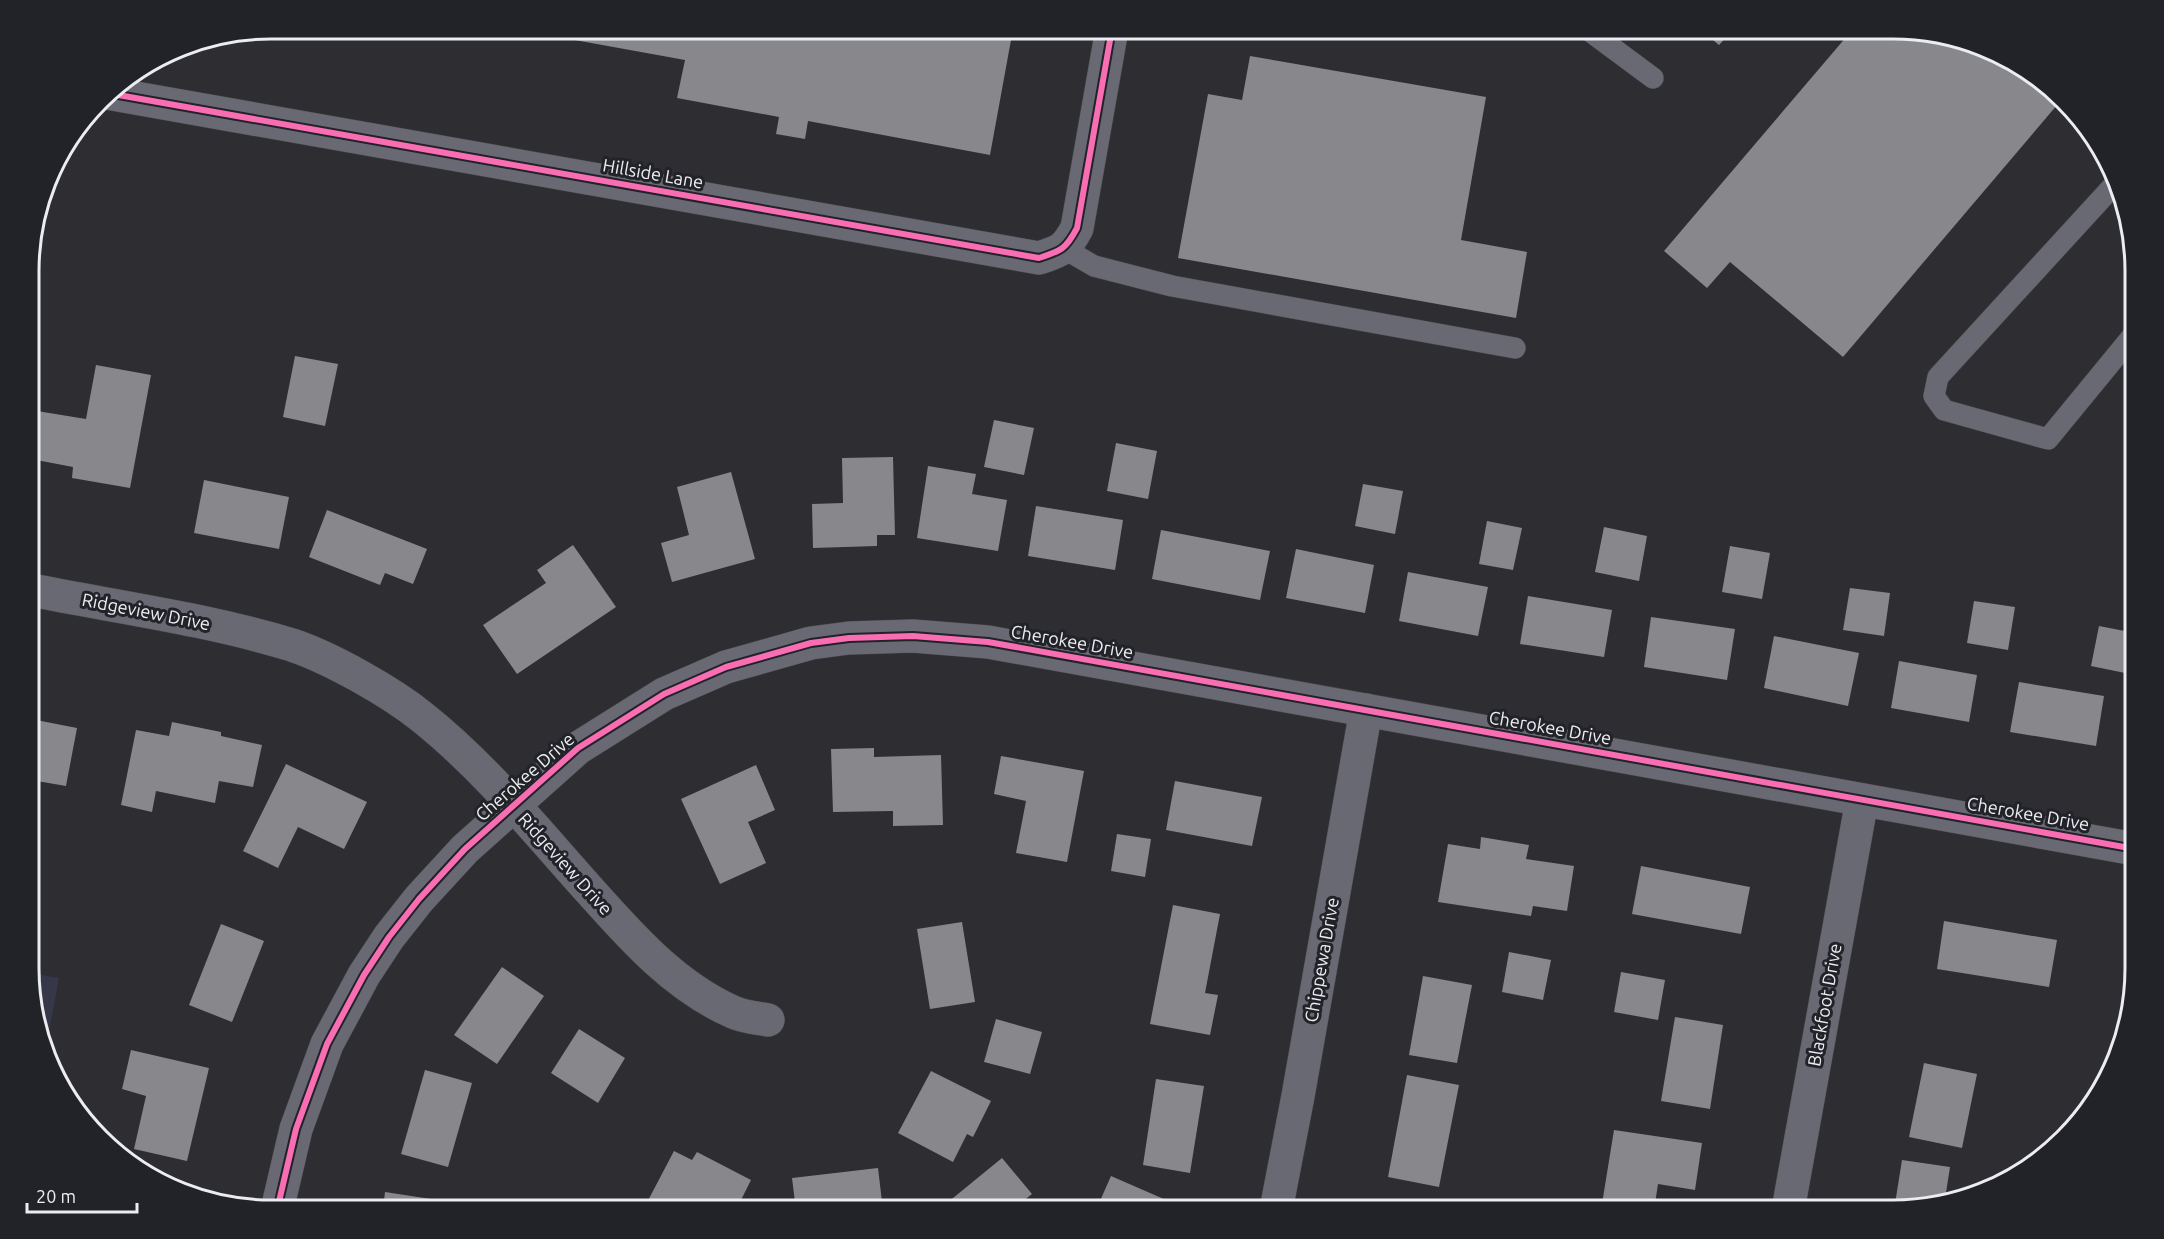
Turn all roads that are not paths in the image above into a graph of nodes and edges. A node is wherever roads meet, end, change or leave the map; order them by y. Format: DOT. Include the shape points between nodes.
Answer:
graph roads {
  1 [pos="1110,39"];
  2 [pos="1602,39"];
  3 [pos="1653,78"];
  4 [pos="120,95"];
  5 [pos="2110,189"];
  6 [pos="1064,248"];
  7 [pos="2125,345"];
  8 [pos="1515,348"];
  9 [pos="39,592"];
  10 [pos="1366,710"];
  11 [pos="1862,800"];
  12 [pos="514,807"];
  13 [pos="2125,847"];
  14 [pos="768,1020"];
  15 [pos="279,1200"];
  16 [pos="1278,1200"];
  17 [pos="1790,1200"];
  1 -- 6 [label="street" via="1077,228"];
  2 -- 3 [label="lane"];
  4 -- 6 [label="street, Hillside Lane" via="1039,258"];
  5 -- 7 [label="lane" via="1938,377 1934,396 1944,410 2048,439"];
  6 -- 8 [label="lane" via="1094,266 1152,282"];
  9 -- 12 [label="street, Ridgeview Drive" via="228,628 294,646 330,662 422,716 475,764"];
  10 -- 11 [label="street, Cherokee Drive"];
  10 -- 12 [label="street, Cherokee Drive" via="988,642 913,636 849,638 811,643 726,667 664,694 578,748"];
  10 -- 16 [label="street, Chippewa Drive"];
  11 -- 13 [label="street, Cherokee Drive"];
  11 -- 17 [label="street, Blackfoot Drive"];
  12 -- 14 [label="street, Ridgeview Drive" via="634,939 688,987 734,1013"];
  12 -- 15 [label="street, Cherokee Drive" via="465,849 420,898 364,975 327,1044 296,1129"];
}
